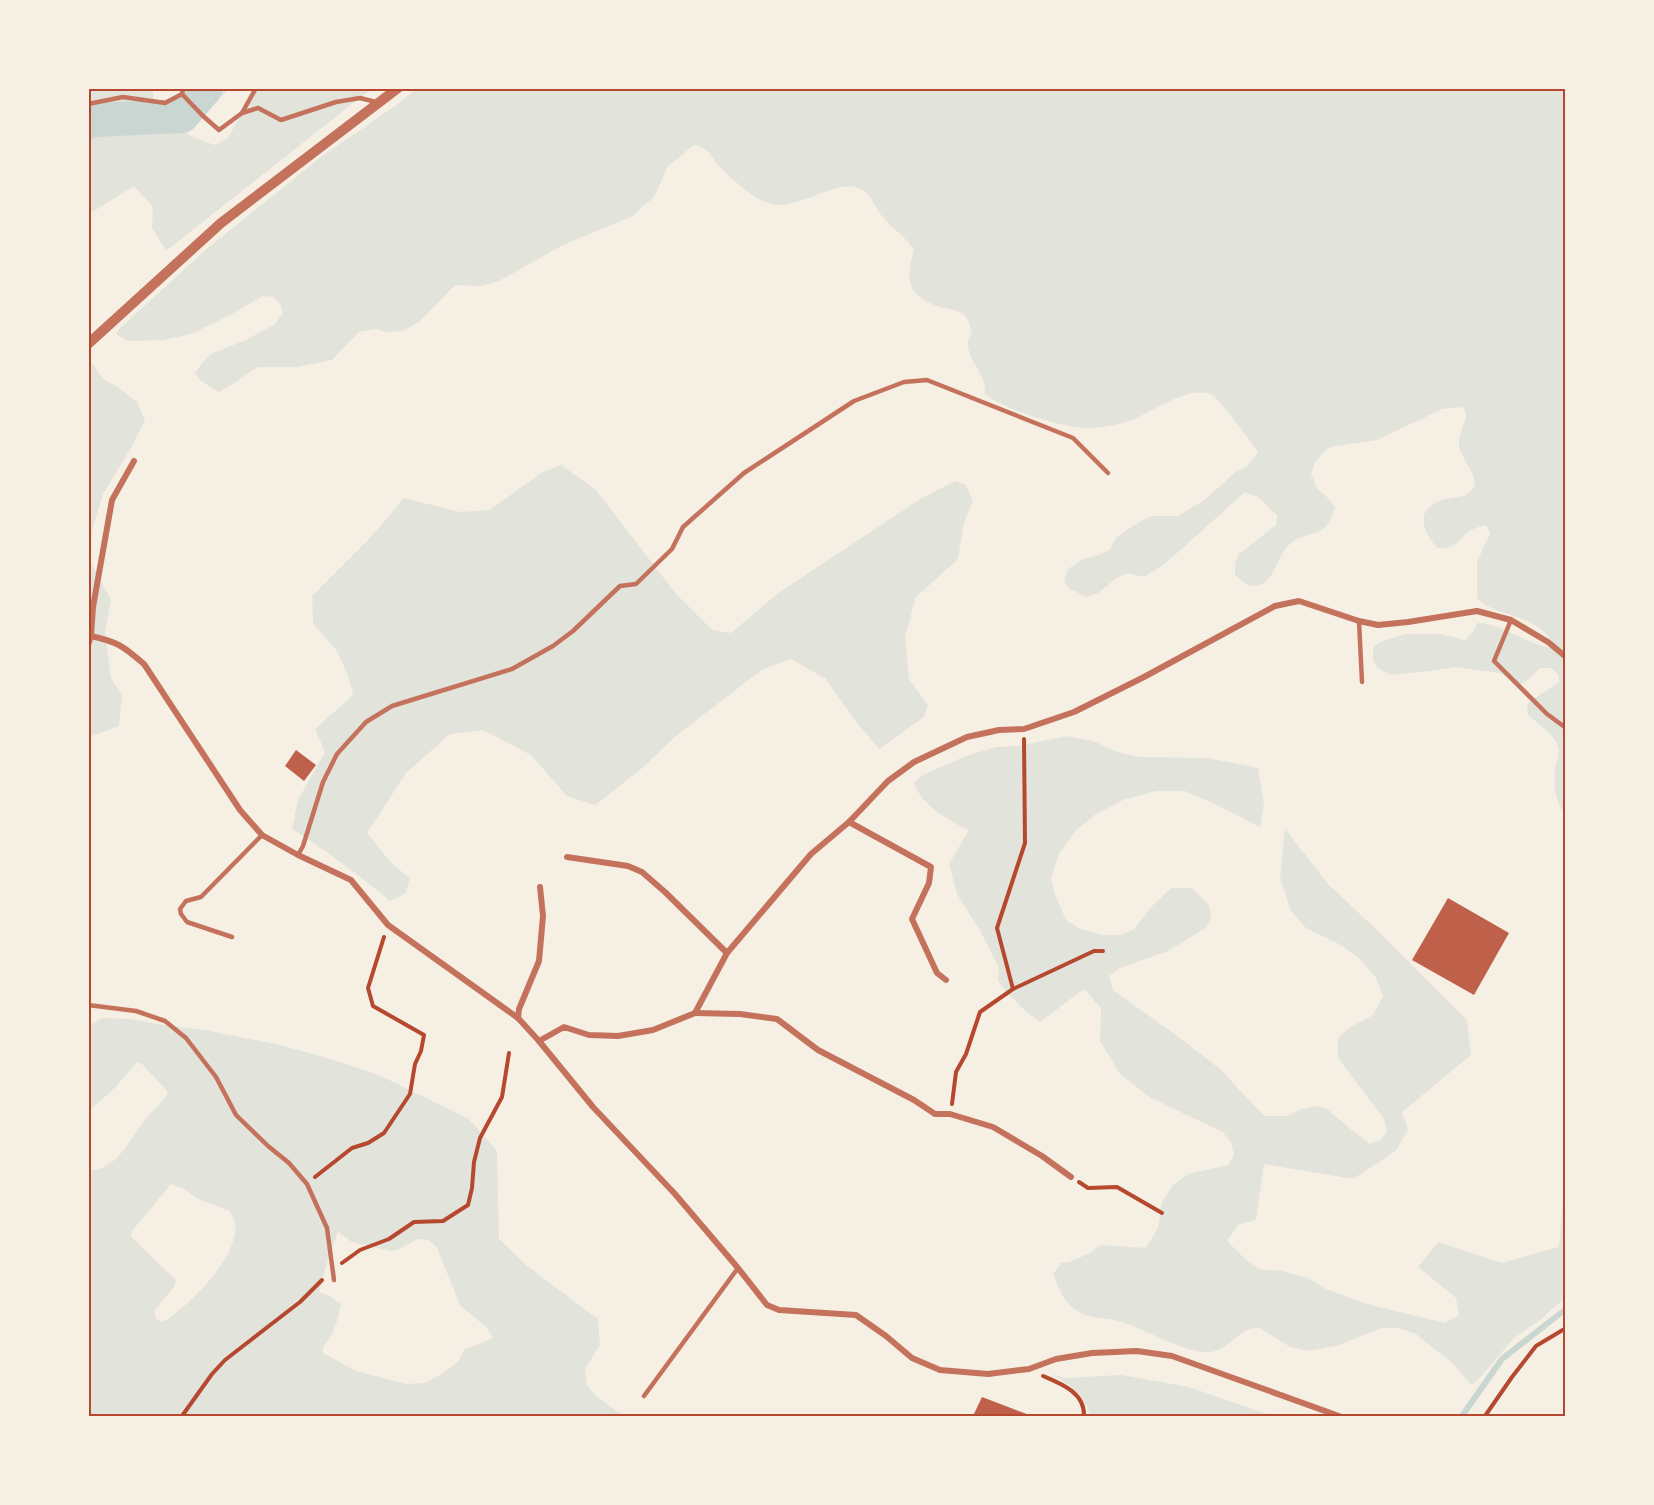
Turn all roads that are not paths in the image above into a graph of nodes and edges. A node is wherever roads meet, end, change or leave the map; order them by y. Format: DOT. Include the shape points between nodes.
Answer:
graph roads {
  1 [pos="256,88"];
  2 [pos="398,88"];
  3 [pos="182,91"];
  4 [pos="379,103"];
  5 [pos="88,104"];
  6 [pos="243,113"];
  7 [pos="88,344"];
  8 [pos="134,461"];
  9 [pos="1108,473"];
  10 [pos="1511,620"];
  11 [pos="1359,621"];
  12 [pos="90,637"];
  13 [pos="88,645"];
  14 [pos="1566,657"];
  15 [pos="1362,682"];
  16 [pos="1566,728"];
  17 [pos="849,822"];
  18 [pos="262,835"];
  19 [pos="298,855"];
  20 [pos="567,857"];
  21 [pos="540,887"];
  22 [pos="232,937"];
  23 [pos="727,953"];
  24 [pos="946,980"];
  25 [pos="88,1005"];
  26 [pos="695,1013"];
  27 [pos="518,1018"];
  28 [pos="539,1041"];
  29 [pos="1071,1177"];
  30 [pos="738,1268"];
  31 [pos="334,1280"];
  32 [pos="644,1396"];
  33 [pos="1339,1416"];
  1 -- 6 [label="lane"];
  2 -- 4 [label="street"];
  3 -- 5 [label="lane" via="165,103 123,98"];
  3 -- 6 [label="lane" via="219,130"];
  4 -- 6 [label="lane" via="352,99 281,120 258,108"];
  4 -- 7 [label="street" via="221,223"];
  8 -- 12 [label="street" via="112,500"];
  9 -- 19 [label="lane" via="1073,438 927,380 904,382 854,402 744,473 683,527 672,549 636,584 620,585 553,646 512,669 392,706 366,722 337,754"];
  10 -- 11 [label="street" via="1477,610 1378,625"];
  10 -- 14 [label="street"];
  10 -- 16 [label="lane" via="1494,661"];
  11 -- 15 [label="lane"];
  11 -- 17 [label="street" via="1299,601 1275,606 1074,712 1024,729 999,729 967,738 914,762 888,781"];
  12 -- 13 [label="street"];
  12 -- 18 [label="street" via="126,648 144,664 240,810"];
  17 -- 23 [label="street" via="811,854"];
  17 -- 24 [label="street" via="931,867 929,883 912,919 937,973"];
  18 -- 19 [label="street"];
  18 -- 22 [label="lane" via="201,897 186,902 180,909 187,922"];
  19 -- 27 [label="street" via="351,880 388,925"];
  20 -- 23 [label="street" via="628,866 642,872"];
  21 -- 27 [label="street" via="543,916 539,961"];
  23 -- 26 [label="street"];
  25 -- 31 [label="lane" via="136,1011 165,1021 186,1038 216,1077 236,1115 307,1184 327,1228"];
  26 -- 28 [label="street" via="653,1030 618,1036 589,1035 564,1027"];
  26 -- 29 [label="street" via="777,1019 818,1050 935,1114 950,1114 993,1127"];
  27 -- 28 [label="street"];
  28 -- 30 [label="street"];
  30 -- 32 [label="lane"];
  30 -- 33 [label="street" via="767,1305 778,1310 856,1316 912,1358 940,1370 988,1374 1029,1370 1056,1359 1092,1353 1172,1356"];
}
